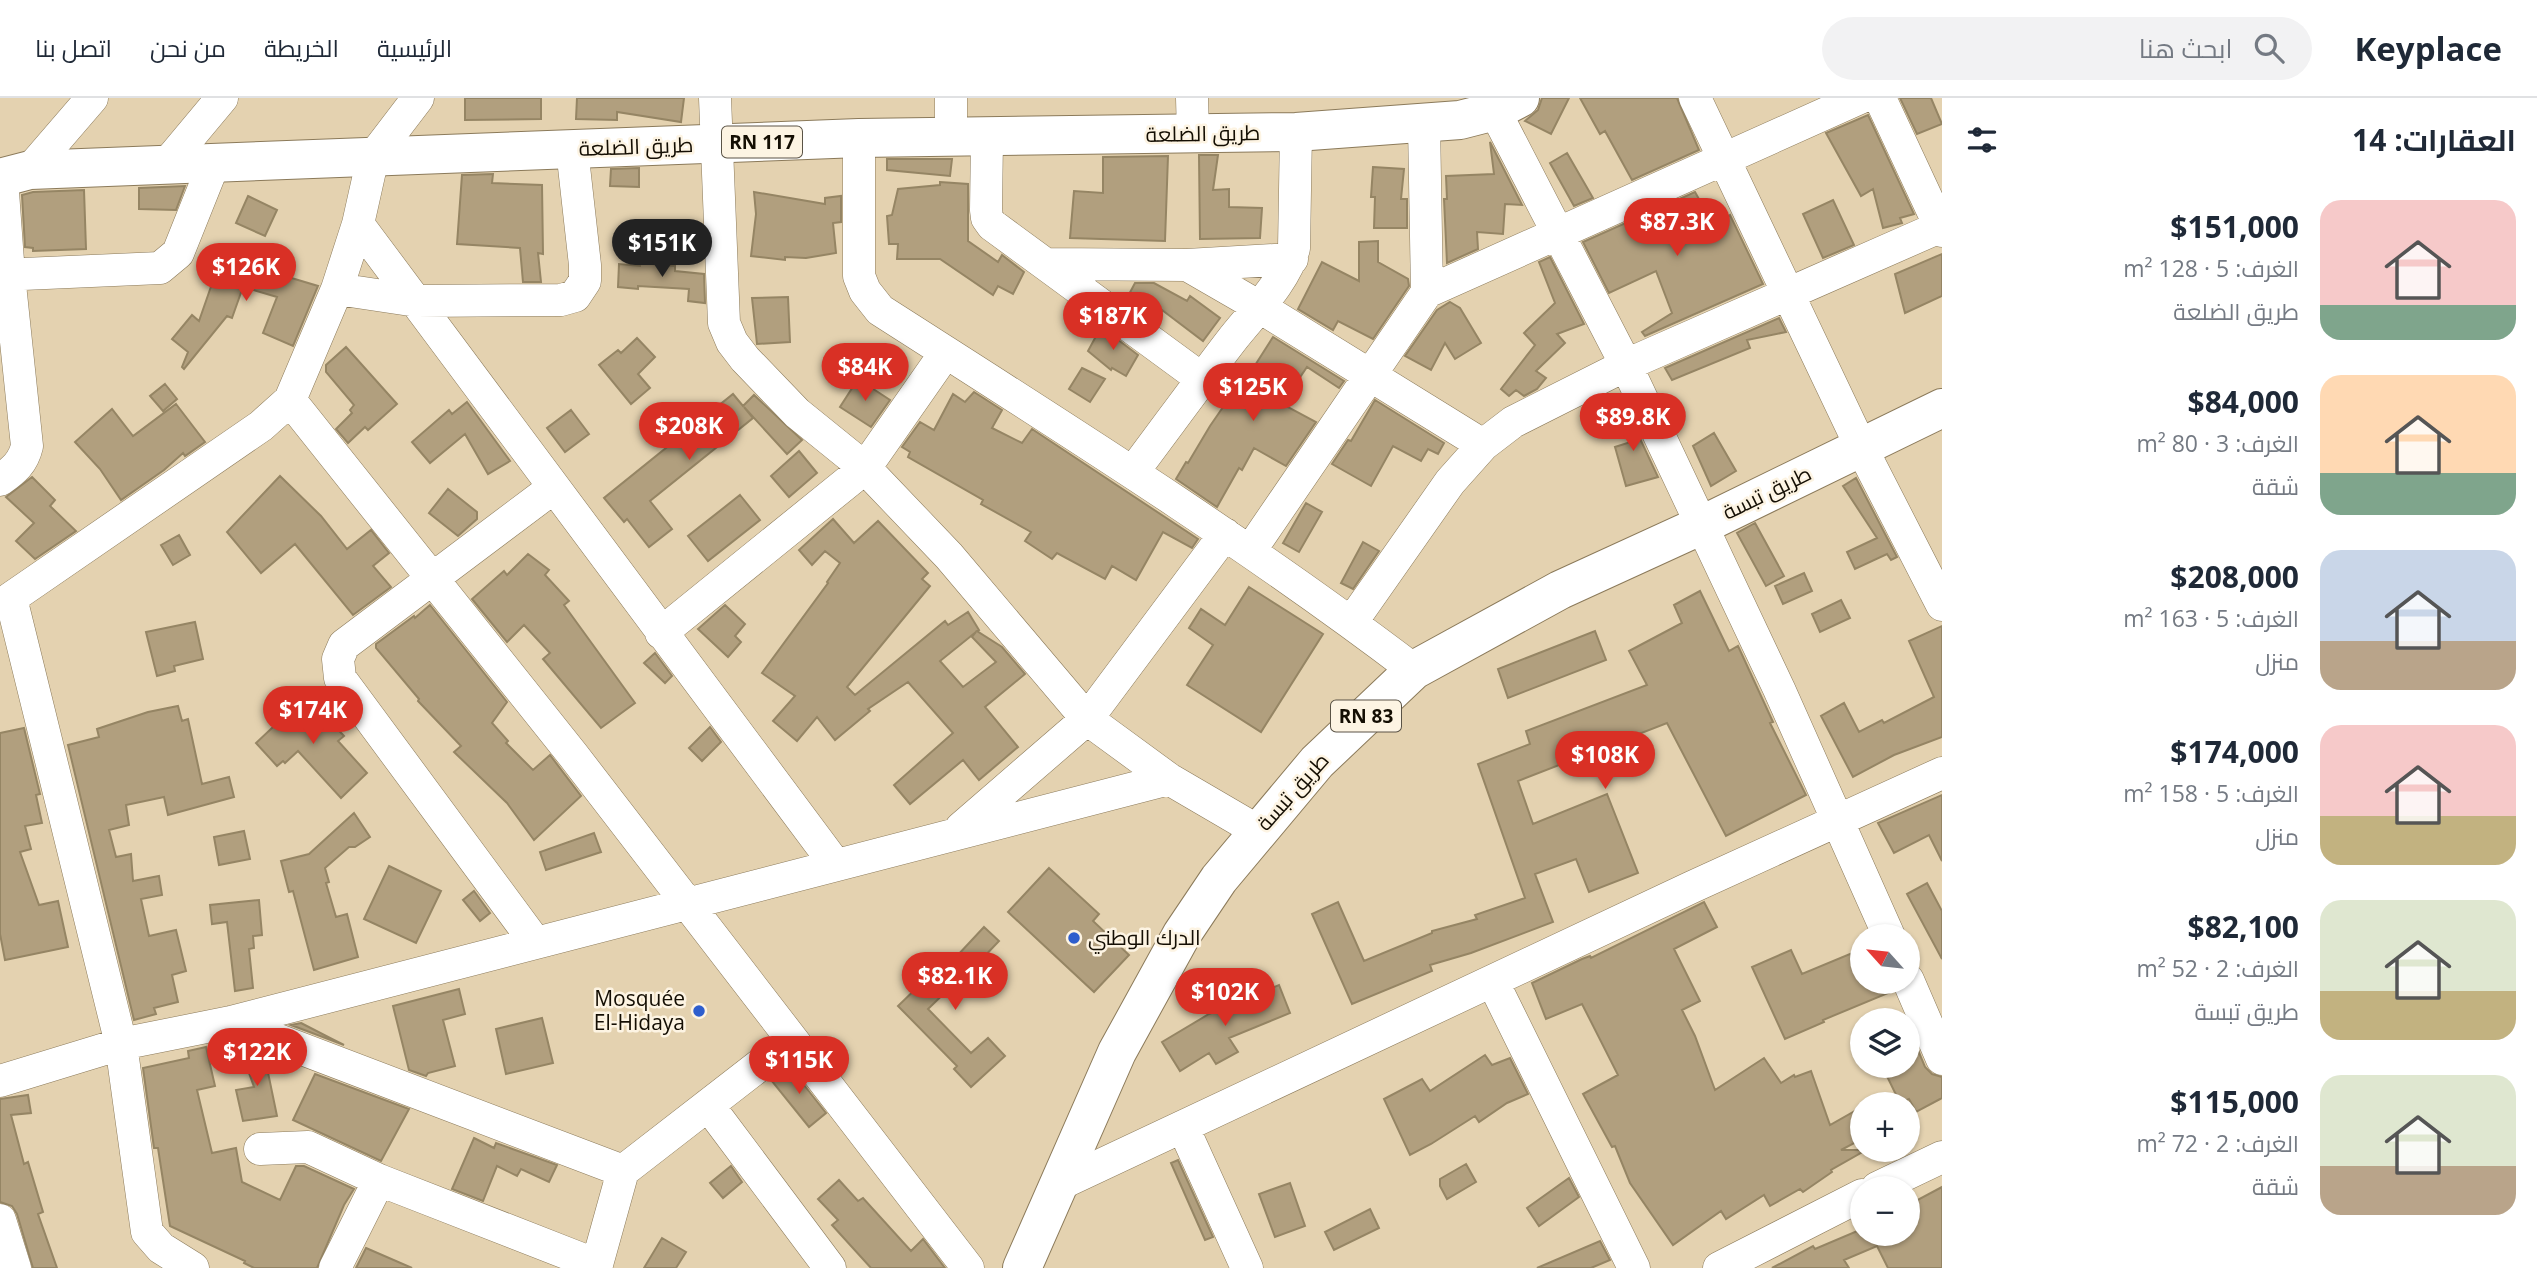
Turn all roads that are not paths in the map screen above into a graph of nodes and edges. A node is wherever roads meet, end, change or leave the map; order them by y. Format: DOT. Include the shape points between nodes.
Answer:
graph roads {
  1 [pos="92,98"];
  2 [pos="222,98"];
  3 [pos="715,98"];
  4 [pos="951,98"];
  5 [pos="1695,98"];
  6 [pos="1860,98"];
  7 [pos="1880,98"];
  8 [pos="410,101"];
  9 [pos="1501,102"];
  10 [pos="1193,116"];
  11 [pos="1424,124"];
  12 [pos="1296,132"];
  13 [pos="859,138"];
  14 [pos="969,138"];
  15 [pos="718,143"];
  16 [pos="572,149"];
  17 [pos="373,157"];
  18 [pos="1724,159"];
  19 [pos="214,163"];
  20 [pos="166,165"];
  21 [pos="10,175"];
  22 [pos="358,223"];
  23 [pos="1941,228"];
  24 [pos="1557,235"];
  25 [pos="1292,259"];
  26 [pos="1046,264"];
  27 [pos="1187,265"];
  28 [pos="5,275"];
  29 [pos="337,289"];
  30 [pos="1427,292"];
  31 [pos="1789,296"];
  32 [pos="417,301"];
  33 [pos="1258,306"];
  34 [pos="946,352"];
  35 [pos="1626,365"];
  36 [pos="1370,375"];
  37 [pos="1202,379"];
  38 [pos="290,400"];
  39 [pos="1942,408"];
  40 [pos="1483,445"];
  41 [pos="1861,447"];
  42 [pos="865,468"];
  43 [pos="1133,472"];
  44 [pos="0,480"];
  45 [pos="553,488"];
  46 [pos="1702,525"];
  47 [pos="1238,543"];
  48 [pos="434,578"];
  49 [pos="6,597"];
  50 [pos="1942,605"];
  51 [pos="1351,623"];
  52 [pos="662,633"];
  53 [pos="1414,670"];
  54 [pos="1087,719"];
  55 [pos="1942,773"];
  56 [pos="1169,779"];
  57 [pos="1838,820"];
  58 [pos="1258,831"];
  59 [pos="954,834"];
  60 [pos="835,864"];
  61 [pos="685,903"];
  62 [pos="1884,924"];
  63 [pos="535,942"];
  64 [pos="1493,982"];
  65 [pos="1914,994"];
  66 [pos="231,1022"];
  67 [pos="792,1040"];
  68 [pos="121,1044"];
  69 [pos="1942,1059"];
  70 [pos="0,1081"];
  71 [pos="708,1105"];
  72 [pos="1183,1127"];
  73 [pos="260,1149"];
  74 [pos="1942,1157"];
  75 [pos="623,1171"];
  76 [pos="1902,1176"];
  77 [pos="379,1180"];
  78 [pos="1056,1186"];
  79 [pos="1850,1201"];
  80 [pos="0,1220"];
  81 [pos="597,1267"];
  82 [pos="15,1268"];
  83 [pos="193,1268"];
  84 [pos="335,1268"];
  85 [pos="830,1268"];
  86 [pos="968,1268"];
  87 [pos="1022,1268"];
  88 [pos="1247,1268"];
  89 [pos="1634,1268"];
  90 [pos="1719,1268"];
  1 -- 21 [label="street"];
  2 -- 20 [label="street"];
  3 -- 15 [label="street"];
  4 -- 14 [label="street"];
  5 -- 18 [label="street"];
  6 -- 18 [label="street"];
  7 -- 23 [label="street"];
  8 -- 17 [label="street"];
  9 -- 11 [label="main road, طريق الضلعة / RN 117" via="1460,120"];
  9 -- 24 [label="street"];
  10 -- 12 [label="main road, طريق الضلعة / RN 117"];
  10 -- 14 [label="main road, طريق الضلعة / RN 117"];
  11 -- 12 [label="main road, طريق الضلعة / RN 117"];
  11 -- 30 [label="street"];
  12 -- 25 [label="street"];
  13 -- 14 [label="main road, طريق الضلعة / RN 117"];
  13 -- 15 [label="main road, طريق الضلعة / RN 117"];
  13 -- 34 [label="street" via="862,284 880,310"];
  14 -- 26 [label="street" via="987,218"];
  15 -- 16 [label="main road, طريق الضلعة / RN 117"];
  15 -- 42 [label="street" via="724,323 732,342 797,413"];
  16 -- 17 [label="main road, طريق الضلعة / RN 117"];
  16 -- 32 [label="street" via="585,265 585,281 575,296 561,300"];
  17 -- 19 [label="main road, طريق الضلعة / RN 117"];
  17 -- 22 [label="street"];
  18 -- 24 [label="street"];
  18 -- 31 [label="street"];
  19 -- 20 [label="main road, طريق الضلعة / RN 117"];
  19 -- 28 [label="street" via="178,253 160,268"];
  20 -- 21 [label="main road, طريق الضلعة / RN 117"];
  21 -- 28 [label="street"];
  22 -- 29 [label="street"];
  22 -- 32 [label="street"];
  23 -- 31 [label="street"];
  24 -- 30 [label="street"];
  24 -- 35 [label="street"];
  25 -- 27 [label="street"];
  25 -- 33 [label="street"];
  26 -- 27 [label="street"];
  26 -- 37 [label="street"];
  27 -- 33 [label="street"];
  28 -- 44 [label="street" via="27,446 16,469"];
  29 -- 32 [label="street"];
  29 -- 38 [label="street"];
  30 -- 36 [label="street"];
  31 -- 35 [label="street"];
  31 -- 41 [label="street"];
  32 -- 45 [label="street"];
  33 -- 36 [label="street"];
  33 -- 37 [label="street"];
  34 -- 42 [label="street"];
  34 -- 43 [label="street"];
  35 -- 40 [label="street" via="1513,422"];
  35 -- 46 [label="street"];
  36 -- 40 [label="street"];
  36 -- 47 [label="street"];
  37 -- 43 [label="street"];
  38 -- 48 [label="street"];
  38 -- 49 [label="street" via="261,426"];
  39 -- 41 [label="main road, طريق تبسة / RN 83"];
  40 -- 51 [label="street" via="1450,482"];
  41 -- 46 [label="main road, طريق تبسة / RN 83"];
  41 -- 50 [label="street"];
  42 -- 52 [label="street"];
  42 -- 54 [label="street" via="949,556"];
  43 -- 47 [label="street"];
  45 -- 48 [label="street"];
  45 -- 52 [label="street"];
  46 -- 53 [label="main road, طريق تبسة / RN 83" via="1560,590"];
  46 -- 57 [label="street"];
  47 -- 51 [label="street"];
  47 -- 54 [label="street"];
  48 -- 61 [label="street"];
  48 -- 63 [label="street" via="344,646 338,659 340,678"];
  49 -- 68 [label="street"];
  51 -- 53 [label="street"];
  52 -- 60 [label="street"];
  53 -- 58 [label="main road, طريق تبسة / RN 83" via="1317,762"];
  54 -- 56 [label="street"];
  54 -- 59 [label="street"];
  55 -- 57 [label="street"];
  56 -- 58 [label="street"];
  56 -- 59 [label="street"];
  57 -- 62 [label="street"];
  57 -- 64 [label="street"];
  58 -- 78 [label="main road, طريق تبسة / RN 83" via="1182,933 1117,1052"];
  59 -- 60 [label="street"];
  60 -- 61 [label="street"];
  61 -- 63 [label="street"];
  61 -- 67 [label="street"];
  63 -- 66 [label="street"];
  64 -- 72 [label="street"];
  64 -- 89 [label="street"];
  65 -- 69 [label="street"];
  66 -- 68 [label="street"];
  66 -- 75 [label="street"];
  67 -- 71 [label="street"];
  67 -- 86 [label="street"];
  68 -- 70 [label="street"];
  68 -- 83 [label="street" via="147,1232 161,1248"];
  71 -- 75 [label="street"];
  71 -- 85 [label="street"];
  72 -- 78 [label="street"];
  72 -- 88 [label="street"];
  73 -- 77 [label="street" via="308,1147"];
  74 -- 76 [label="street"];
  75 -- 81 [label="street"];
  77 -- 81 [label="street"];
  77 -- 84 [label="street"];
  78 -- 87 [label="main road, طريق تبسة / RN 83"];
  79 -- 90 [label="street"];
  80 -- 82 [label="street"];
}
